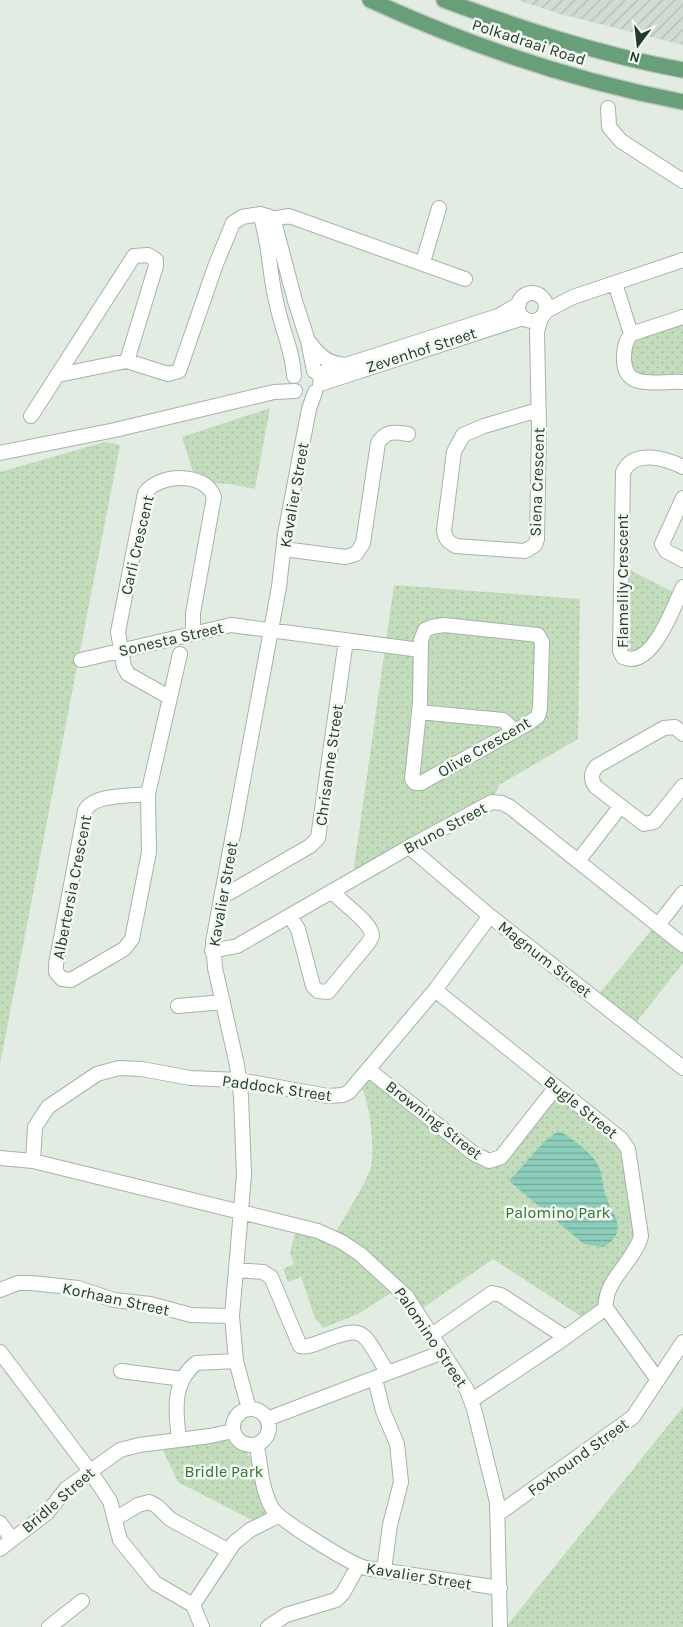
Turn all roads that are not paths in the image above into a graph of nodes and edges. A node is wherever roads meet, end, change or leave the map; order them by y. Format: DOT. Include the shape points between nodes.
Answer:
graph roads {
  1 [pos="370,0"];
  2 [pos="444,0"];
  3 [pos="683,70"];
  4 [pos="683,102"];
  5 [pos="608,108"];
  6 [pos="683,181"];
  7 [pos="439,208"];
  8 [pos="266,217"];
  9 [pos="683,260"];
  10 [pos="423,262"];
  11 [pos="465,279"];
  12 [pos="615,283"];
  13 [pos="573,296"];
  14 [pos="542,297"];
  15 [pos="519,304"];
  16 [pos="683,317"];
  17 [pos="535,320"];
  18 [pos="631,334"];
  19 [pos="308,341"];
  20 [pos="127,361"];
  21 [pos="347,365"];
  22 [pos="58,375"];
  23 [pos="683,382"];
  24 [pos="306,383"];
  25 [pos="538,410"];
  26 [pos="31,416"];
  27 [pos="408,434"];
  28 [pos="0,453"];
  29 [pos="683,467"];
  30 [pos="683,498"];
  31 [pos="284,549"];
  32 [pos="683,560"];
  33 [pos="683,587"];
  34 [pos="272,630"];
  35 [pos="192,633"];
  36 [pos="346,640"];
  37 [pos="121,650"];
  38 [pos="420,650"];
  39 [pos="180,654"];
  40 [pos="81,660"];
  41 [pos="169,697"];
  42 [pos="419,712"];
  43 [pos="515,731"];
  44 [pos="683,734"];
  45 [pos="683,786"];
  46 [pos="148,794"];
  47 [pos="620,807"];
  48 [pos="409,847"];
  49 [pos="578,861"];
  50 [pos="332,891"];
  51 [pos="222,892"];
  52 [pos="683,893"];
  53 [pos="290,916"];
  54 [pos="490,916"];
  55 [pos="658,925"];
  56 [pos="683,945"];
  57 [pos="212,951"];
  58 [pos="435,990"];
  59 [pos="223,1002"];
  60 [pos="178,1006"];
  61 [pos="683,1068"];
  62 [pos="369,1070"];
  63 [pos="239,1080"];
  64 [pos="556,1087"];
  65 [pos="0,1158"];
  66 [pos="33,1161"];
  67 [pos="240,1212"];
  68 [pos="236,1270"];
  69 [pos="0,1290"];
  70 [pos="606,1308"];
  71 [pos="232,1316"];
  72 [pos="433,1334"];
  73 [pos="565,1338"];
  74 [pos="683,1342"];
  75 [pos="0,1352"];
  76 [pos="443,1352"];
  77 [pos="236,1361"];
  78 [pos="121,1371"];
  79 [pos="381,1376"];
  80 [pos="183,1379"];
  81 [pos="658,1380"];
  82 [pos="472,1400"];
  83 [pos="249,1409"];
  84 [pos="267,1420"];
  85 [pos="233,1431"];
  86 [pos="179,1440"];
  87 [pos="257,1445"];
  88 [pos="90,1471"];
  89 [pos="498,1514"];
  90 [pos="278,1516"];
  91 [pos="115,1519"];
  92 [pos="0,1524"];
  93 [pos="12,1539"];
  94 [pos="0,1549"];
  95 [pos="228,1550"];
  96 [pos="358,1566"];
  97 [pos="384,1570"];
  98 [pos="500,1588"];
  99 [pos="82,1601"];
  100 [pos="193,1605"];
  101 [pos="49,1627"];
  102 [pos="202,1627"];
  103 [pos="268,1627"];
  104 [pos="500,1627"];
  1 -- 4 [label="main road, Polkadraai Road" via="519,59"];
  2 -- 3 [label="main road, Polkadraai Road" via="525,29"];
  5 -- 6 [label="street" via="609,127 622,141"];
  7 -- 10 [label="street"];
  8 -- 10 [label="street" via="289,216"];
  8 -- 19 [label="street"];
  8 -- 20 [label="street" via="242,217 233,223 178,371 168,374"];
  8 -- 24 [label="street" via="277,305"];
  9 -- 12 [label="street, Zevenhof Street"];
  10 -- 11 [label="street"];
  12 -- 13 [label="street, Zevenhof Street"];
  12 -- 18 [label="street"];
  13 -- 14 [label="street, Zevenhof Street"];
  13 -- 17 [label="street, Zevenhof Street"];
  14 -- 15 [label="street, Zevenhof Street" via="529,294"];
  14 -- 17 [label="street"];
  15 -- 17 [label="street"];
  15 -- 21 [label="street, Zevenhof Street" via="498,316"];
  16 -- 18 [label="street"];
  17 -- 24 [label="street, Zevenhof Street"];
  17 -- 25 [label="street, Siena Crescent"];
  18 -- 23 [label="street" via="624,352 627,376 641,381"];
  19 -- 21 [label="street" via="328,362"];
  19 -- 24 [label="street"];
  20 -- 22 [label="street"];
  20 -- 22 [label="street" via="156,266 156,260 148,255 134,256"];
  21 -- 24 [label="street, Zevenhof Street"];
  22 -- 26 [label="street"];
  24 -- 28 [label="street" via="106,432"];
  24 -- 31 [label="street, Kavalier Street" via="309,409"];
  25 -- 25 [label="street, Siena Crescent" via="535,545 525,551 449,543 444,530 457,444 470,430"];
  27 -- 31 [label="street" via="391,432 378,443 363,543 356,554 345,557"];
  29 -- 33 [label="street, Flamelily Crescent" via="664,459 637,458 630,461 623,472 620,651 623,657 638,659 647,653"];
  30 -- 32 [label="street" via="662,544"];
  31 -- 34 [label="street, Kavalier Street"];
  34 -- 35 [label="street, Sonesta Street" via="231,625"];
  34 -- 36 [label="street, Sonesta Street"];
  34 -- 51 [label="street, Kavalier Street"];
  35 -- 37 [label="street, Sonesta Street"];
  35 -- 37 [label="street, Carli Crescent" via="214,497 207,488 179,477 153,485 144,497 118,632"];
  36 -- 38 [label="street, Sonesta Street"];
  36 -- 51 [label="street, Chrisanne Street" via="318,838 310,846 228,893"];
  37 -- 40 [label="street, Sonesta Street"];
  37 -- 41 [label="street, Carli Crescent" via="128,674"];
  38 -- 42 [label="street, Olive Crescent"];
  38 -- 43 [label="street, Olive Crescent" via="425,630 432,627 454,626 538,635 542,642 540,708 538,716"];
  39 -- 41 [label="street, Albertersia Crescent"];
  41 -- 46 [label="street, Albertersia Crescent"];
  42 -- 43 [label="street" via="503,720"];
  42 -- 43 [label="street, Olive Crescent" via="412,778 415,783 421,783"];
  44 -- 47 [label="street" via="675,727 664,728 595,768 592,775 594,784"];
  45 -- 47 [label="street" via="651,823 641,823"];
  46 -- 46 [label="street, Albertersia Crescent" via="97,800 87,807 56,964 56,972 62,979 71,980 124,949 132,939 149,852"];
  47 -- 49 [label="street"];
  48 -- 49 [label="street, Bruno Street" via="481,806 498,802 510,807"];
  48 -- 50 [label="street, Bruno Street"];
  48 -- 54 [label="street, Magnum Street"];
  49 -- 55 [label="street, Bruno Street"];
  50 -- 53 [label="street, Bruno Street"];
  50 -- 53 [label="street" via="341,903 368,924 372,936 328,992 318,992 313,986 298,929"];
  51 -- 57 [label="street, Kavalier Street"];
  52 -- 55 [label="street"];
  53 -- 57 [label="street, Bruno Street" via="237,946"];
  54 -- 58 [label="street, Paddock Street"];
  54 -- 61 [label="street, Magnum Street"];
  55 -- 56 [label="street, Bruno Street"];
  57 -- 59 [label="street, Kavalier Street"];
  58 -- 62 [label="street, Paddock Street"];
  58 -- 64 [label="street, Bugle Street"];
  59 -- 60 [label="street"];
  59 -- 63 [label="street, Kavalier Street"];
  62 -- 63 [label="street, Paddock Street" via="349,1092 337,1096"];
  62 -- 64 [label="street, Browning Street" via="473,1153 489,1162 501,1157"];
  63 -- 66 [label="street, Paddock Street" via="190,1078 129,1067 102,1072 42,1113 35,1127"];
  63 -- 67 [label="street, Kavalier Street" via="244,1175"];
  64 -- 70 [label="street, Bugle Street" via="621,1139 630,1155 642,1236 607,1294"];
  65 -- 66 [label="street, Palomino Street"];
  66 -- 67 [label="street, Palomino Street"];
  67 -- 68 [label="street, Kavalier Street"];
  67 -- 72 [label="street, Palomino Street" via="304,1227 342,1242 389,1278"];
  68 -- 71 [label="street, Kavalier Street"];
  68 -- 79 [label="street" via="263,1272 271,1277 300,1346 308,1347 345,1332 357,1332 364,1336"];
  69 -- 71 [label="street, Korhaan Street" via="18,1283 78,1288 114,1300 150,1304 190,1315"];
  70 -- 73 [label="street"];
  70 -- 81 [label="street"];
  71 -- 77 [label="street, Kavalier Street"];
  72 -- 73 [label="street" via="492,1293 502,1296"];
  72 -- 76 [label="street, Palomino Street"];
  73 -- 82 [label="street"];
  74 -- 81 [label="street, Foxhound Street"];
  75 -- 88 [label="street"];
  76 -- 79 [label="street"];
  76 -- 82 [label="street, Palomino Street"];
  77 -- 80 [label="street" via="196,1363"];
  77 -- 83 [label="street, Kavalier Street"];
  78 -- 80 [label="street"];
  79 -- 84 [label="street"];
  79 -- 97 [label="street" via="383,1411 397,1444 401,1482 390,1525"];
  80 -- 86 [label="street" via="176,1406"];
  81 -- 89 [label="street, Foxhound Street" via="639,1410 627,1422"];
  82 -- 89 [label="street, Palomino Street" via="495,1486"];
  83 -- 84 [label="street" via="260,1412"];
  83 -- 85 [label="street" via="236,1417"];
  84 -- 87 [label="street" via="268,1434"];
  85 -- 86 [label="street, Bridle Street"];
  85 -- 87 [label="street" via="242,1443"];
  86 -- 88 [label="street, Bridle Street" via="127,1447"];
  87 -- 90 [label="street" via="270,1506"];
  88 -- 91 [label="street" via="110,1501"];
  88 -- 93 [label="street, Bridle Street" via="66,1489 47,1514"];
  89 -- 98 [label="street, Palomino Street"];
  90 -- 95 [label="street" via="250,1530"];
  90 -- 96 [label="street, Kavalier Street"];
  91 -- 95 [label="street" via="149,1502 170,1519"];
  91 -- 100 [label="street" via="120,1540 155,1583"];
  92 -- 93 [label="street"];
  93 -- 94 [label="street, Bridle Street"];
  95 -- 100 [label="street"];
  96 -- 97 [label="street, Kavalier Street"];
  96 -- 103 [label="street" via="336,1600 286,1615"];
  97 -- 98 [label="street, Kavalier Street"];
  98 -- 104 [label="street, Palomino Street"];
  99 -- 101 [label="street"];
  100 -- 102 [label="street"];
}
